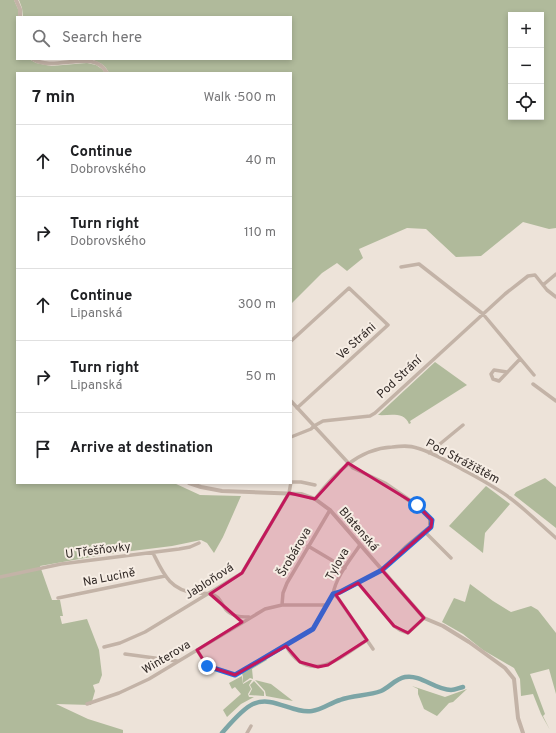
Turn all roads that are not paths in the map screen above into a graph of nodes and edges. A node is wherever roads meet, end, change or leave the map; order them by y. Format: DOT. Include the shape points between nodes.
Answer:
graph roads {
  1 [pos="16,0"];
  2 [pos="20,16"];
  3 [pos="35,60"];
  4 [pos="87,60"];
  5 [pos="87,60"];
  6 [pos="106,72"];
  7 [pos="401,267"];
  8 [pos="556,274"];
  9 [pos="543,285"];
  10 [pos="556,297"];
  11 [pos="483,314"];
  12 [pos="292,339"];
  13 [pos="520,359"];
  14 [pos="507,372"];
  15 [pos="534,375"];
  16 [pos="533,384"];
  17 [pos="556,400"];
  18 [pos="292,402"];
  19 [pos="298,408"];
  20 [pos="463,425"];
  21 [pos="314,426"];
  22 [pos="292,437"];
  23 [pos="429,453"];
  24 [pos="348,462"];
  25 [pos="292,482"];
  26 [pos="192,484"];
  27 [pos="291,484"];
  28 [pos="315,485"];
  29 [pos="289,493"];
  30 [pos="315,499"];
  31 [pos="330,510"];
  32 [pos="425,532"];
  33 [pos="556,538"];
  34 [pos="198,543"];
  35 [pos="360,544"];
  36 [pos="308,546"];
  37 [pos="153,553"];
  38 [pos="451,558"];
  39 [pos="345,568"];
  40 [pos="382,570"];
  41 [pos="165,576"];
  42 [pos="0,577"];
  43 [pos="358,583"];
  44 [pos="210,594"];
  45 [pos="333,594"];
  46 [pos="58,598"];
  47 [pos="282,605"];
  48 [pos="326,605"];
  49 [pos="250,617"];
  50 [pos="424,618"];
  51 [pos="367,640"];
  52 [pos="286,646"];
  53 [pos="104,647"];
  54 [pos="373,649"];
  55 [pos="197,650"];
  56 [pos="126,654"];
  57 [pos="177,661"];
  58 [pos="87,704"];
  59 [pos="251,726"];
  60 [pos="247,733"];
  61 [pos="523,733"];
  1 -- 2 [label="street"];
  3 -- 4 [label="street" via="51,64"];
  5 -- 6 [label="street" via="97,63"];
  7 -- 11 [label="street" via="419,264"];
  8 -- 9 [label="street"];
  9 -- 10 [label="street, Pod Strání"];
  9 -- 11 [label="street, Pod Strání" via="532,274"];
  11 -- 13 [label="street"];
  11 -- 21 [label="street, Pod Strání" via="375,413 370,416 323,421"];
  12 -- 19 [label="street, Ve Stráni" via="349,288 388,325"];
  13 -- 14 [label="street"];
  13 -- 15 [label="street"];
  16 -- 17 [label="street"];
  18 -- 19 [label="street"];
  19 -- 21 [label="street"];
  20 -- 23 [label="street"];
  21 -- 22 [label="street, Pod Strání"];
  21 -- 24 [label="street"];
  23 -- 24 [label="street, Pod Strážištěm" via="404,446 386,447 370,451"];
  23 -- 33 [label="street, Pod Strážištěm" via="481,479 510,498"];
  24 -- 30 [label="street, Pod Strážištěm"];
  24 -- 32 [label="street" via="353,468 385,483 417,505 432,520 431,527"];
  25 -- 28 [label="street"];
  26 -- 29 [label="street, Blatenská" via="222,491"];
  27 -- 29 [label="street"];
  29 -- 30 [label="street, Blatenská"];
  29 -- 44 [label="street, Jabloňová" via="242,573"];
  30 -- 31 [label="street, Blatenská"];
  31 -- 35 [label="street, Blatenská"];
  31 -- 36 [label="street, Šrobárova"];
  32 -- 38 [label="street"];
  32 -- 40 [label="street"];
  34 -- 37 [label="street, U Třešňovky" via="190,547"];
  35 -- 39 [label="street, Tylova"];
  35 -- 40 [label="street, Blatenská"];
  36 -- 39 [label="street"];
  36 -- 47 [label="street, Šrobárova" via="287,583"];
  37 -- 41 [label="street"];
  37 -- 42 [label="street, U Třešňovky" via="61,564"];
  39 -- 45 [label="street, Tylova"];
  40 -- 43 [label="street"];
  40 -- 50 [label="street, Blatenská"];
  41 -- 44 [label="street" via="181,591"];
  41 -- 46 [label="street, Na Lucině"];
  43 -- 45 [label="street"];
  43 -- 50 [label="street" via="400,630 408,633"];
  44 -- 49 [label="street" via="218,597 225,610 239,617"];
  44 -- 53 [label="street, Jabloňová" via="145,632"];
  45 -- 48 [label="street, Tylova"];
  45 -- 51 [label="street"];
  47 -- 48 [label="street, Winterova"];
  47 -- 49 [label="street, Winterova" via="265,609"];
  48 -- 52 [label="street, Tylova" via="313,629"];
  49 -- 55 [label="street, Winterova"];
  50 -- 61 [label="street, Blatenská" via="469,642 506,668 514,679 518,718"];
  51 -- 52 [label="street" via="328,665 318,667 300,662 292,656"];
  51 -- 54 [label="street"];
  52 -- 55 [label="street, Tylova" via="235,675 207,666"];
  55 -- 57 [label="street, Winterova"];
  56 -- 57 [label="street"];
  57 -- 58 [label="street, Winterova" via="149,679"];
  59 -- 60 [label="street"];
}
